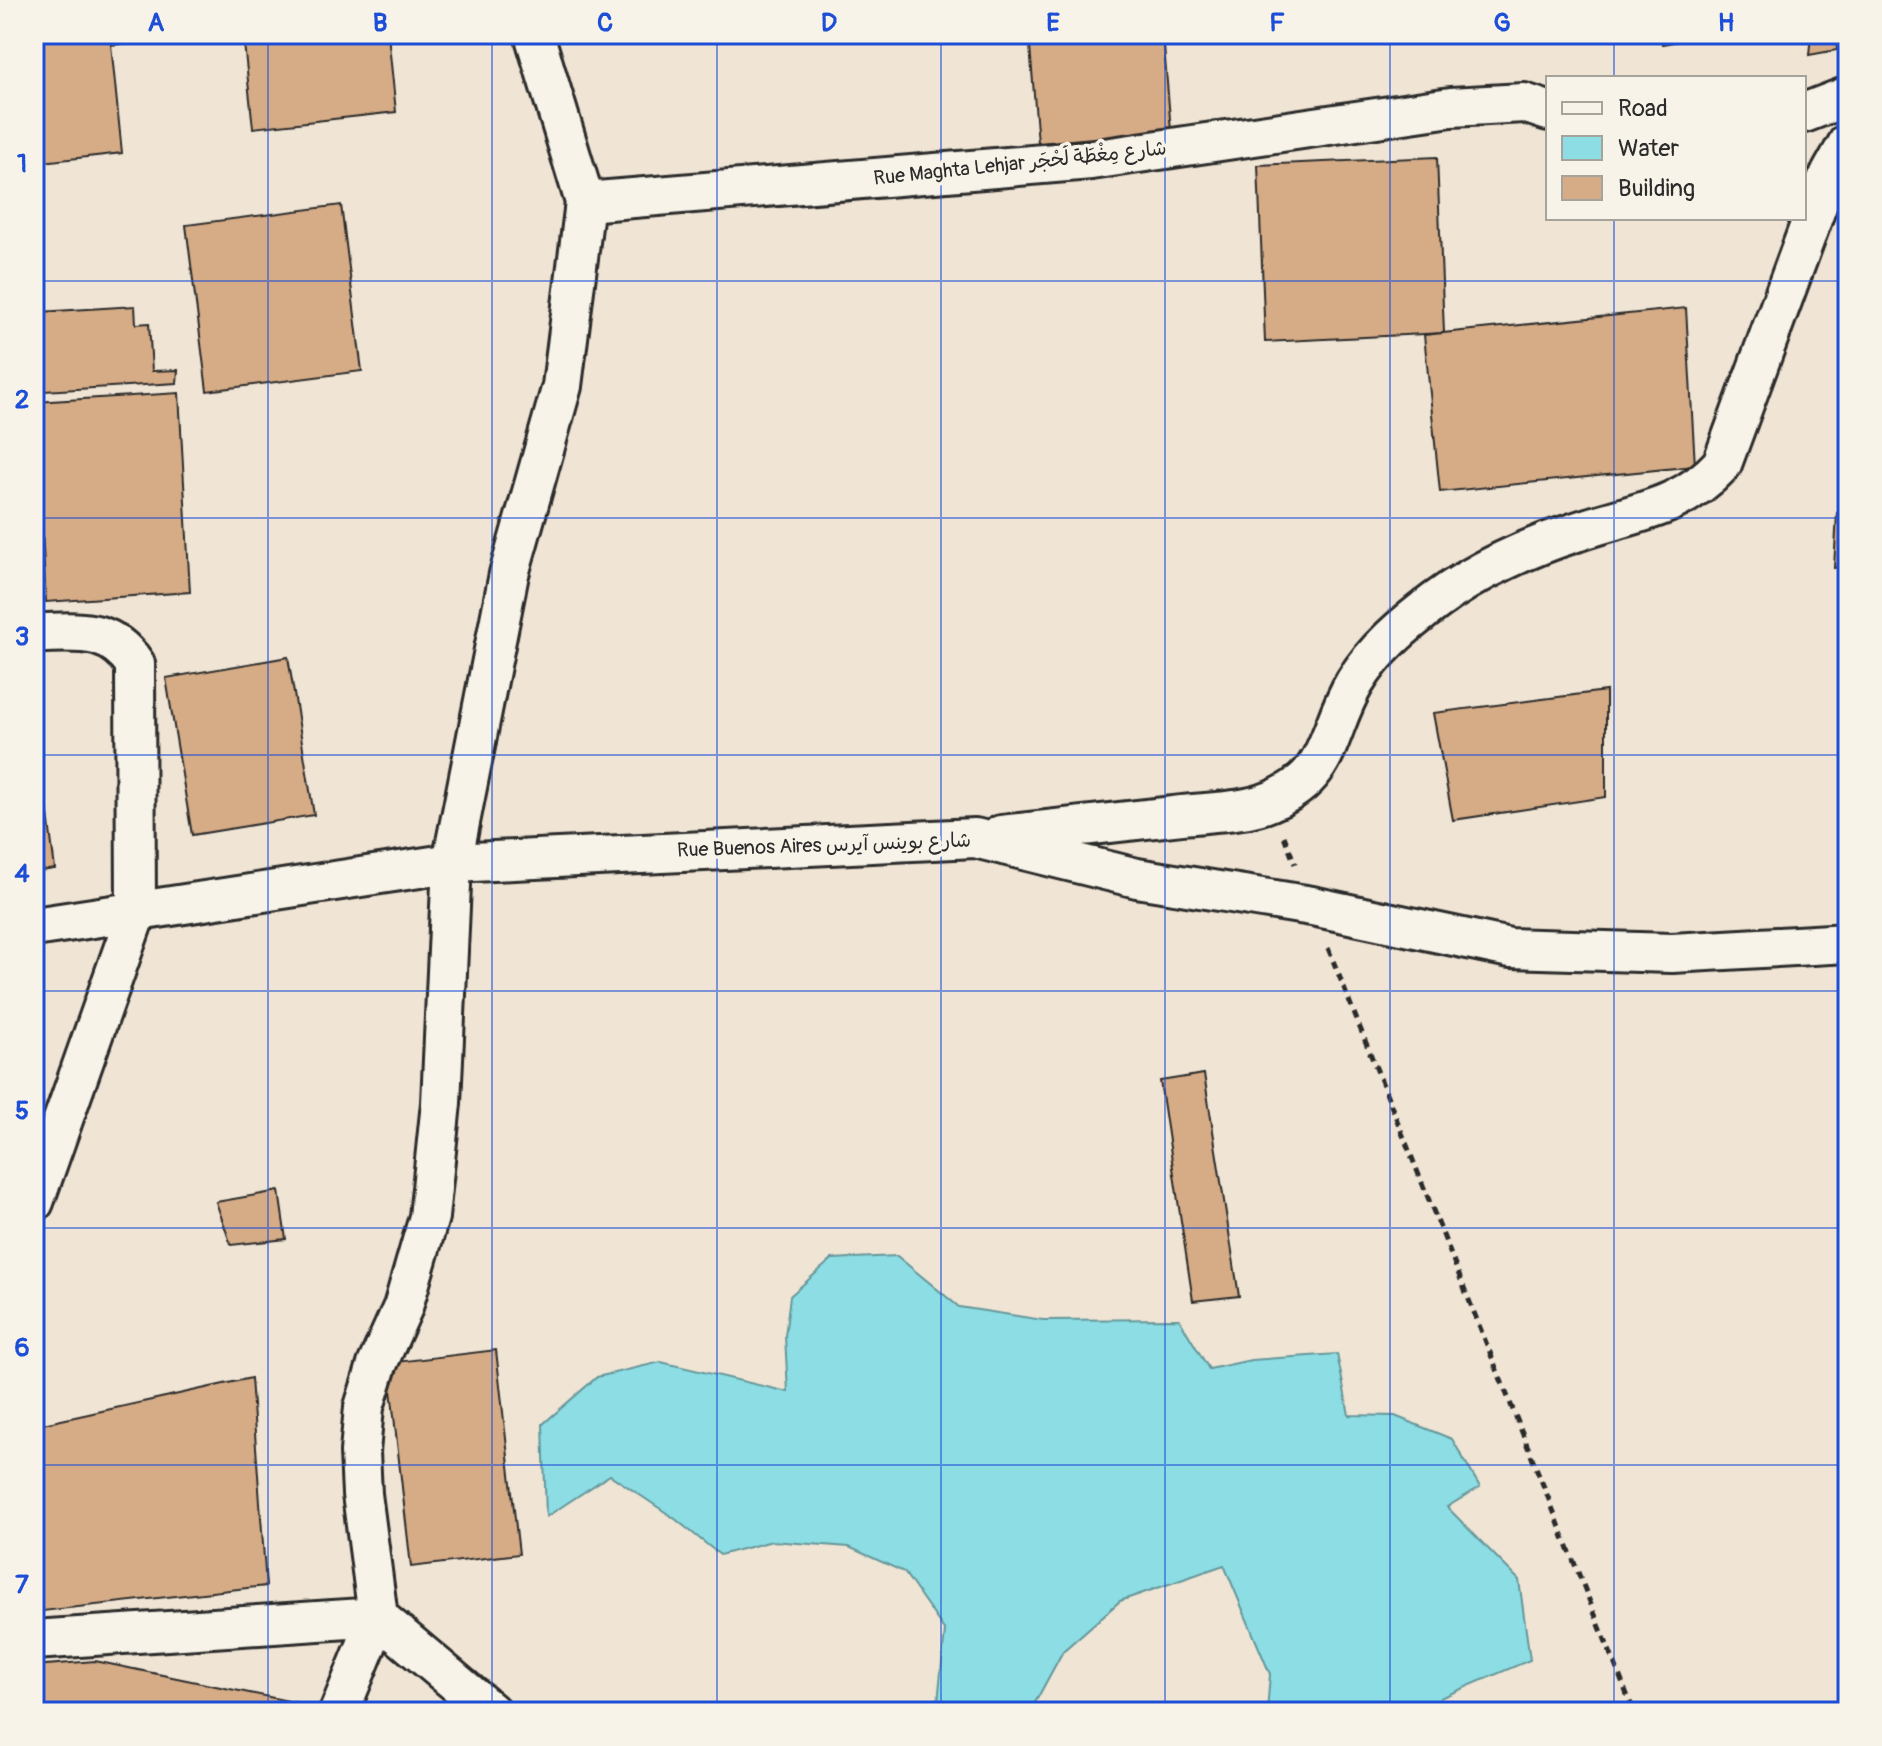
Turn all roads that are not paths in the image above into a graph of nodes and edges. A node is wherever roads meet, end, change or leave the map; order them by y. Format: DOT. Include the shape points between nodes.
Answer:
graph roads {
  1 [pos="534,34"];
  2 [pos="1848,96"];
  3 [pos="1546,110"];
  4 [pos="1806,112"];
  5 [pos="1848,143"];
  6 [pos="585,202"];
  7 [pos="34,633"];
  8 [pos="975,838"];
  9 [pos="452,863"];
  10 [pos="136,913"];
  11 [pos="34,927"];
  12 [pos="1848,943"];
  13 [pos="34,1202"];
  14 [pos="378,1617"];
  15 [pos="34,1640"];
  16 [pos="339,1712"];
  17 [pos="491,1712"];
  1 -- 6 [label="street"];
  2 -- 4 [label="street"];
  3 -- 6 [label="street, Rue Maghta Lehjar شارع مِغْطَة لَحْجَر" via="1524,103 1451,107 1091,160"];
  5 -- 8 [label="street" via="1825,184 1722,464 1704,483 1662,508 1577,532 1515,557 1439,599 1394,635 1367,666 1354,684 1328,751 1305,782 1270,802"];
  6 -- 9 [label="street" via="562,386 509,574"];
  7 -- 10 [label="street" via="94,632 135,664"];
  8 -- 9 [label="street, Rue Buenos Aires شارع بوينس آيرس"];
  8 -- 12 [label="street, Rue Buenos Aires شارع بوينس آيرس" via="1137,878 1312,906 1510,948 1672,953"];
  9 -- 10 [label="street, Rue Buenos Aires شارع بوينس آيرس"];
  9 -- 14 [label="street" via="441,1103 429,1217 403,1307 364,1407 360,1452"];
  10 -- 11 [label="street, Rue Buenos Aires شارع بوينس آيرس"];
  10 -- 13 [label="street"];
  14 -- 15 [label="street"];
  14 -- 16 [label="street"];
  14 -- 17 [label="street"];
}
